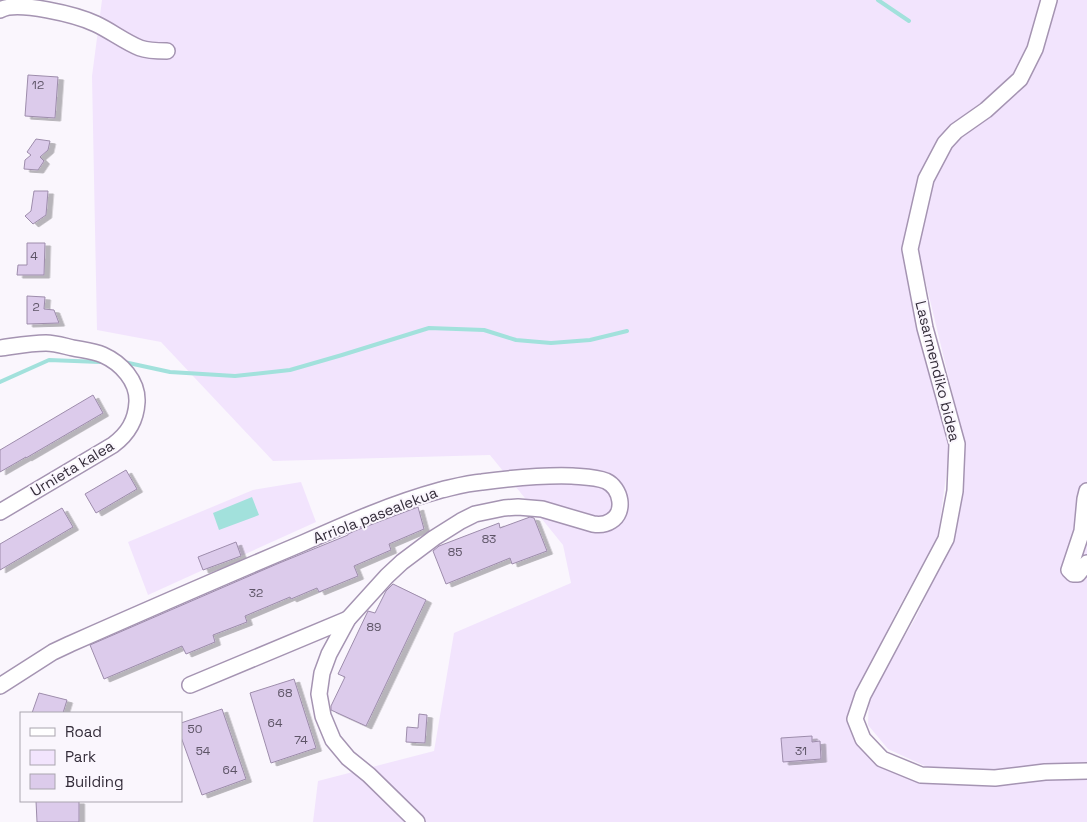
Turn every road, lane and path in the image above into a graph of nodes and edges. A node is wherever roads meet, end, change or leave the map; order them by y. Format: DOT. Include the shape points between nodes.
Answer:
graph roads {
  1 [pos="1049,0"];
  2 [pos="0,10"];
  3 [pos="167,51"];
  4 [pos="0,348"];
  5 [pos="1087,491"];
  6 [pos="0,512"];
  7 [pos="1087,563"];
  8 [pos="348,619"];
  9 [pos="190,685"];
  10 [pos="0,686"];
  11 [pos="1087,771"];
  12 [pos="417,822"];
  1 -- 11 [label="street, Lasarmendiko bidea" via="1035,49 1020,80 956,131 945,143 926,179 910,249 925,328 957,444 954,491 946,539 863,694 855,719 863,740 882,759 921,775 995,778"];
  2 -- 3 [label="street" via="22,2 36,4 95,23 142,48"];
  4 -- 6 [label="street, Urnieta kalea" via="48,343 102,354 119,364 130,378 137,400 134,419 122,438"];
  5 -- 7 [label="street" via="1082,531 1069,570 1078,574"];
  8 -- 9 [label="street, Arriola pasealekua"];
  8 -- 10 [label="street, Arriola pasealekua" via="402,562 475,514 518,507 542,510 586,523 606,524 617,516 620,503 617,490 606,481 581,476 535,476 460,485 417,496 70,644"];
  8 -- 12 [label="street, Arriola pasealekua" via="322,673 319,694 323,716 333,740 348,758"];
}
